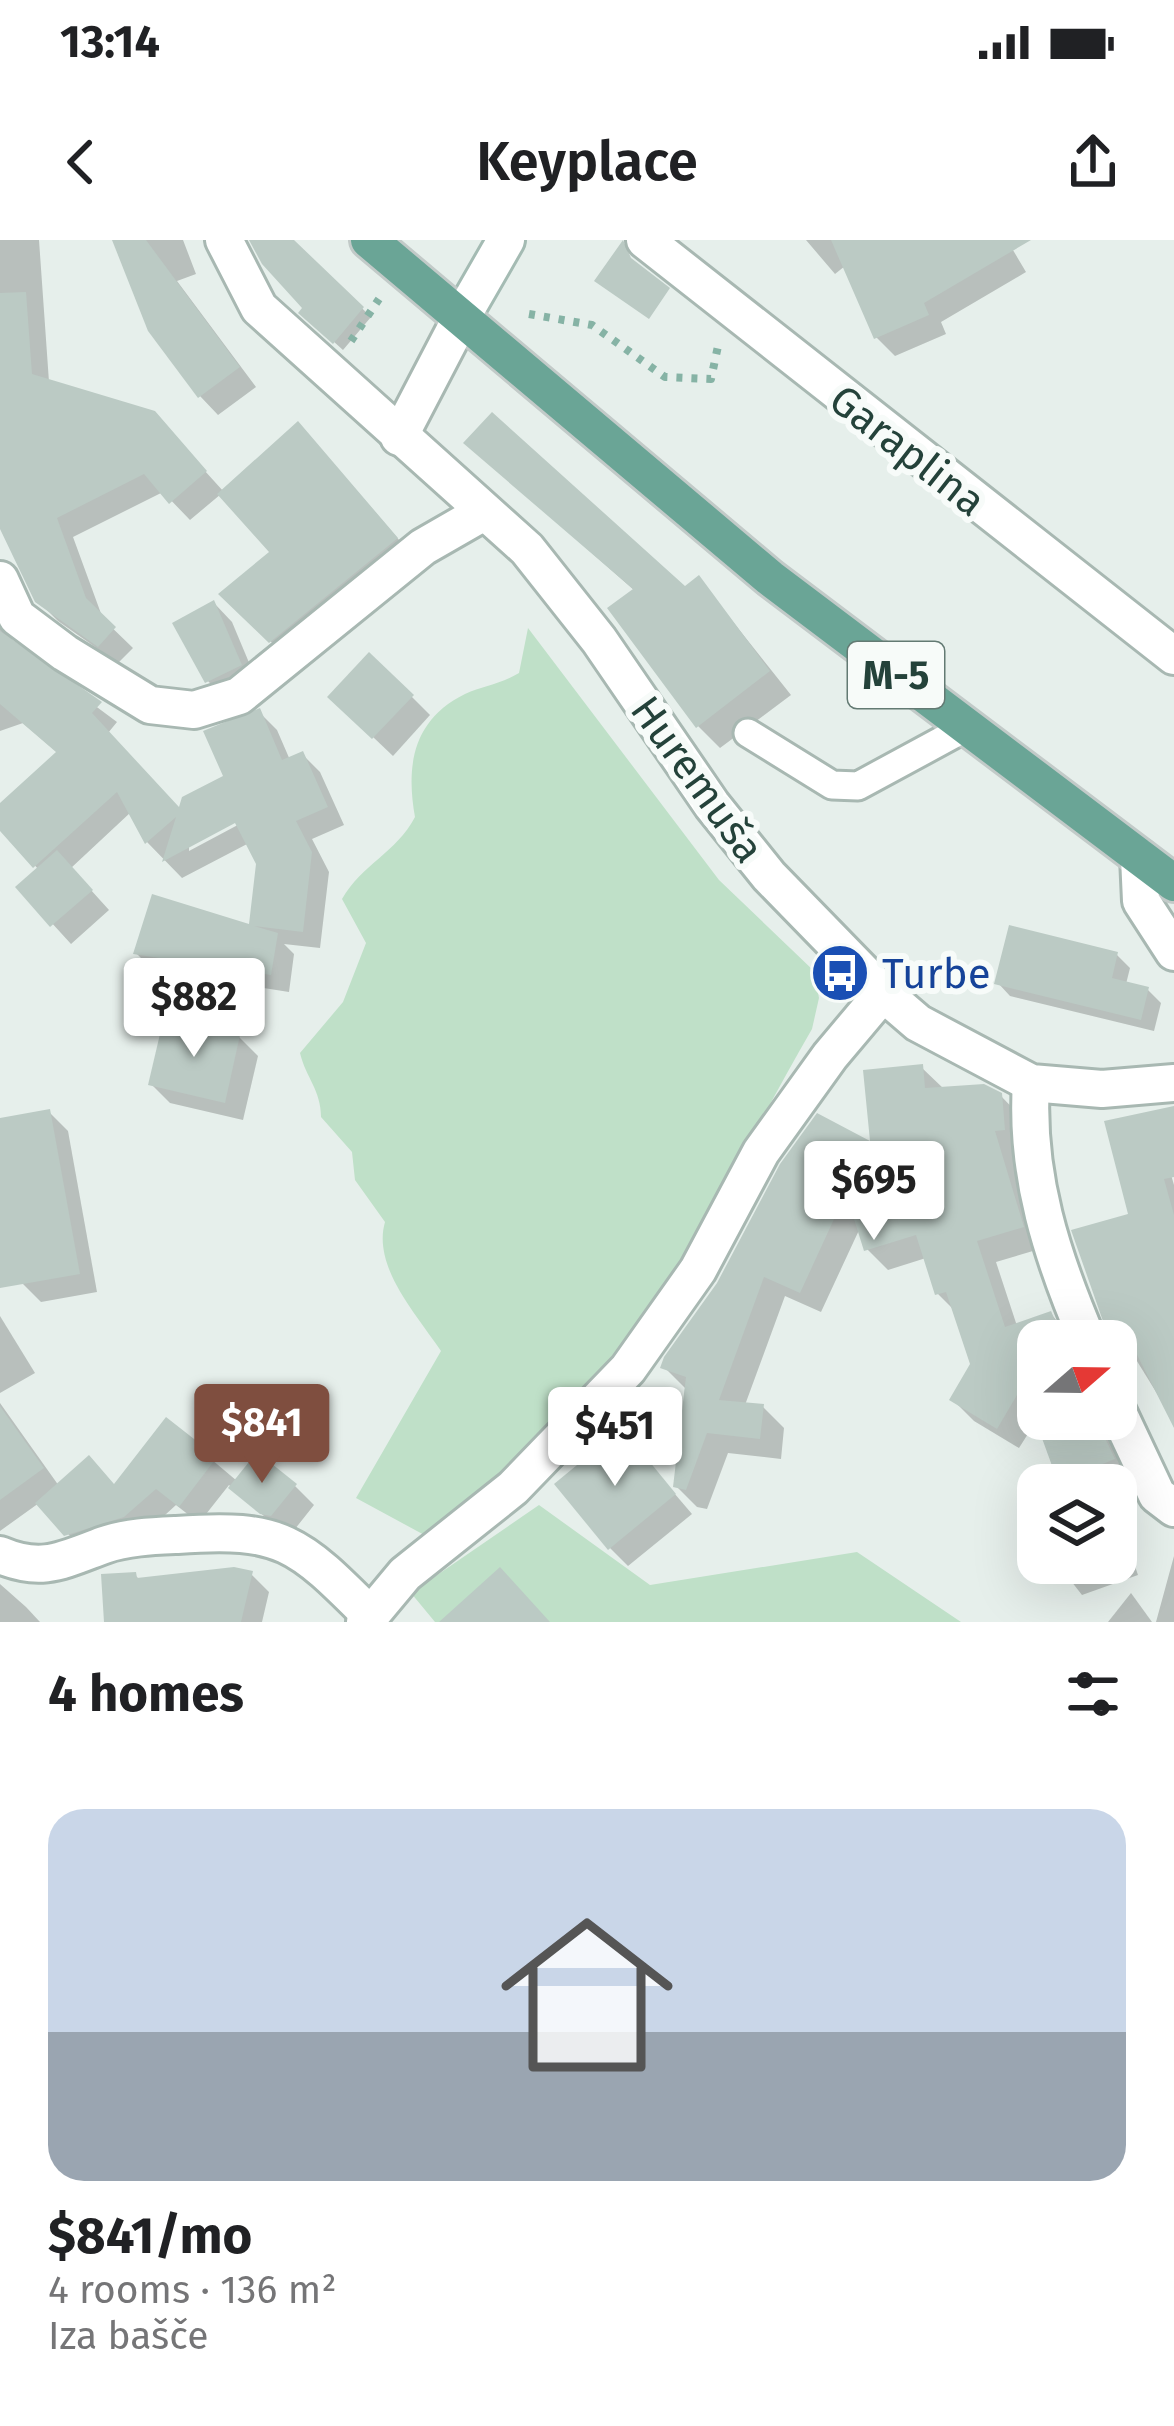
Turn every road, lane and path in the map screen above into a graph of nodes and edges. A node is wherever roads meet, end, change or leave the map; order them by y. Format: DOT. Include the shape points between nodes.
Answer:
graph roads {
  1 [pos="224,240"];
  2 [pos="369,240"];
  3 [pos="506,240"];
  4 [pos="646,240"];
  5 [pos="400,268"];
  6 [pos="719,299"];
  7 [pos="529,314"];
  8 [pos="460,320"];
  9 [pos="330,373"];
  10 [pos="399,437"];
  11 [pos="484,512"];
  12 [pos="0,580"];
  13 [pos="1174,656"];
  14 [pos="965,728"];
  15 [pos="748,733"];
  16 [pos="1138,857"];
  17 [pos="1174,883"];
  18 [pos="1174,952"];
  19 [pos="883,993"];
  20 [pos="1031,1083"];
  21 [pos="1174,1083"];
  22 [pos="1079,1320"];
  23 [pos="1131,1440"];
  24 [pos="1174,1508"];
  25 [pos="0,1555"];
  26 [pos="367,1618"];
  1 -- 9 [label="street, Huremuša" via="259,308"];
  2 -- 5 [label="main road, M-5"];
  3 -- 8 [label="street"];
  4 -- 6 [label="street, Garaplina"];
  5 -- 8 [label="main road, M-5"];
  5 -- 9 [label="path"];
  6 -- 7 [label="path" via="711,379 665,377 592,325"];
  6 -- 13 [label="street, Garaplina"];
  8 -- 10 [label="street"];
  8 -- 14 [label="main road, M-5"];
  9 -- 10 [label="street, Huremuša"];
  10 -- 11 [label="street, Huremuša"];
  11 -- 12 [label="street" via="423,547 239,696 194,710 150,706 117,686 17,616"];
  11 -- 19 [label="street, Huremuša" via="566,596 769,876"];
  14 -- 15 [label="lane" via="858,786 832,785"];
  14 -- 16 [label="main road, M-5"];
  16 -- 17 [label="main road, M-5"];
  16 -- 18 [label="street" via="1141,901"];
  19 -- 20 [label="street, Huremuša" via="919,1023"];
  19 -- 26 [label="street" via="761,1152 698,1270 628,1369 513,1488 404,1574"];
  20 -- 21 [label="street"];
  20 -- 22 [label="street" via="1032,1175"];
  23 -- 24 [label="street" via="1157,1495"];
  25 -- 26 [label="street" via="27,1566 61,1565 108,1544 260,1534 314,1559"];
}
